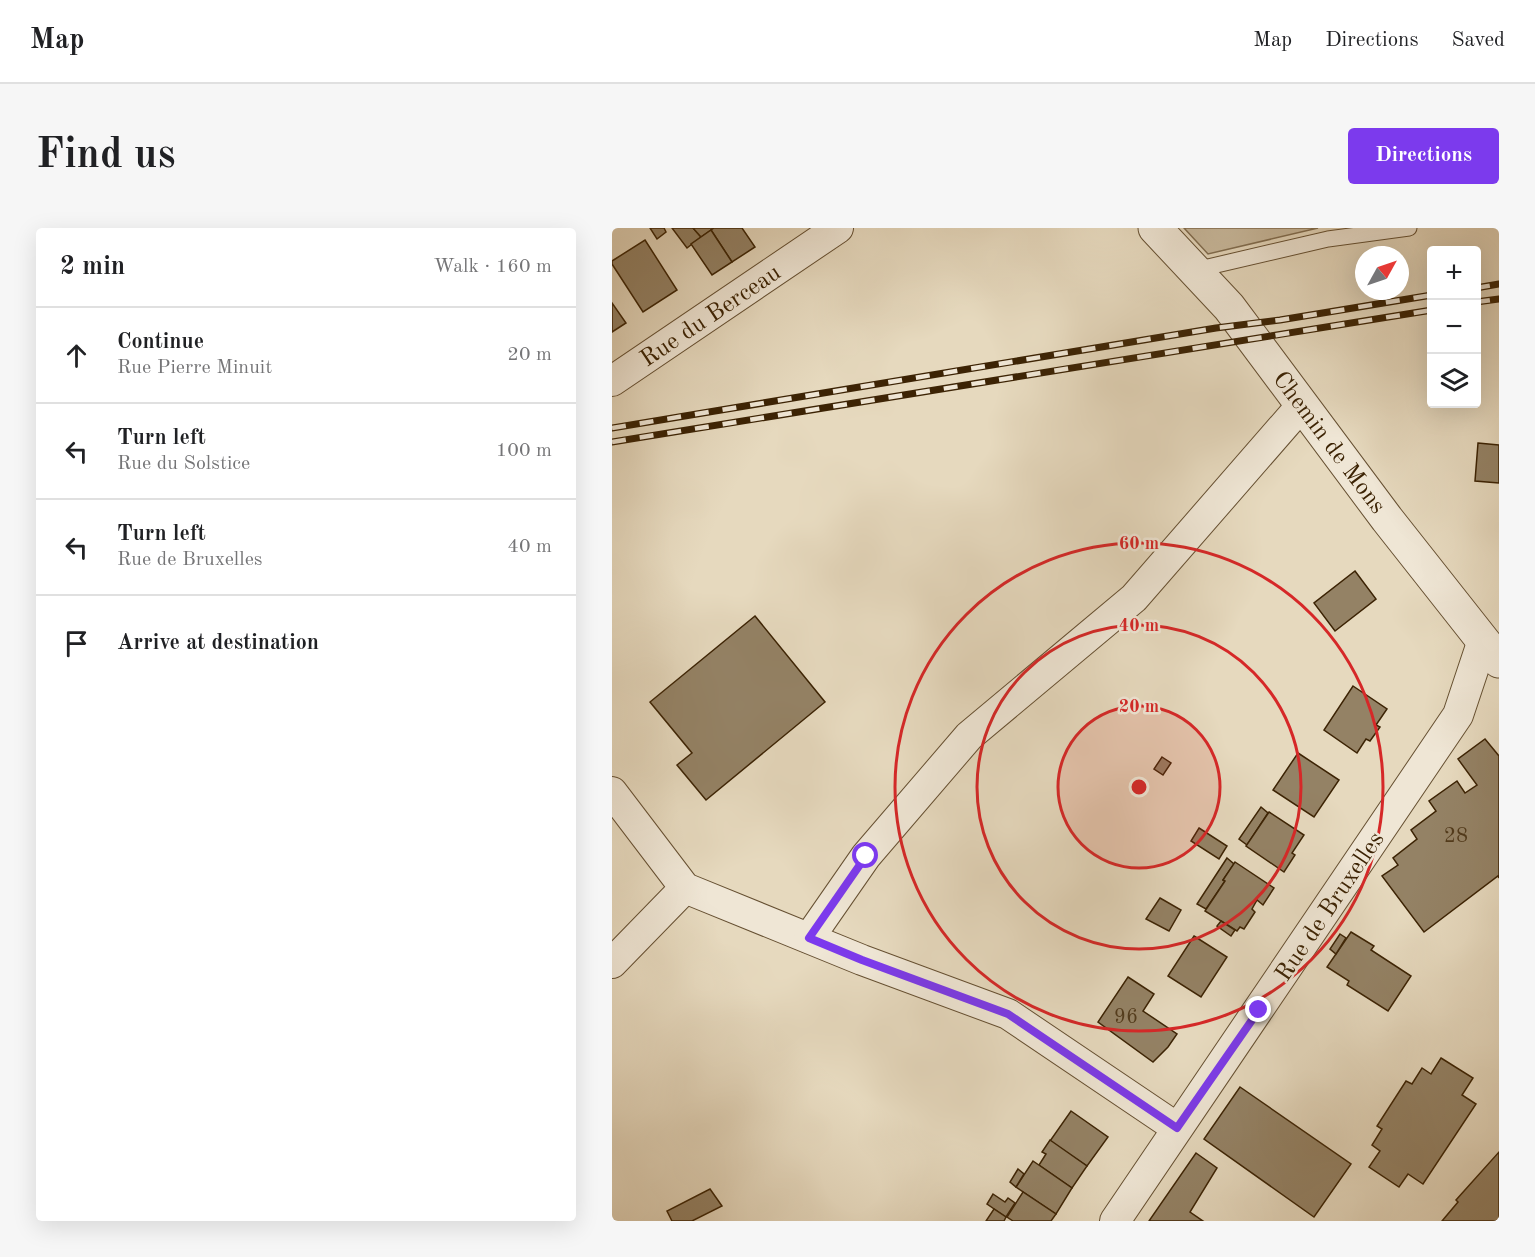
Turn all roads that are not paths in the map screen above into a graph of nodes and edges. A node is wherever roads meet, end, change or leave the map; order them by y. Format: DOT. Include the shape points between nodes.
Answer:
graph roads {
  1 [pos="838,228"];
  2 [pos="1155,228"];
  3 [pos="1409,228"];
  4 [pos="1195,270"];
  5 [pos="612,381"];
  6 [pos="1302,405"];
  7 [pos="1494,642"];
  8 [pos="612,792"];
  9 [pos="685,888"];
  10 [pos="809,938"];
  11 [pos="612,963"];
  12 [pos="1177,1128"];
  13 [pos="1114,1221"];
  1 -- 5 [label="street, Rue du Berceau"];
  2 -- 4 [label="street, Chemin de Mons"];
  3 -- 4 [label="lane" via="1328,239"];
  4 -- 6 [label="street, Chemin de Mons" via="1229,307"];
  6 -- 7 [label="street, Chemin de Mons" via="1387,519"];
  6 -- 10 [label="street" via="1134,598 969,736 866,856"];
  7 -- 12 [label="street, Rue de Bruxelles" via="1458,715"];
  8 -- 9 [label="street"];
  9 -- 10 [label="street"];
  9 -- 11 [label="street"];
  10 -- 12 [label="street" via="1008,1014"];
  12 -- 13 [label="street, Rue de Bruxelles"];
}
